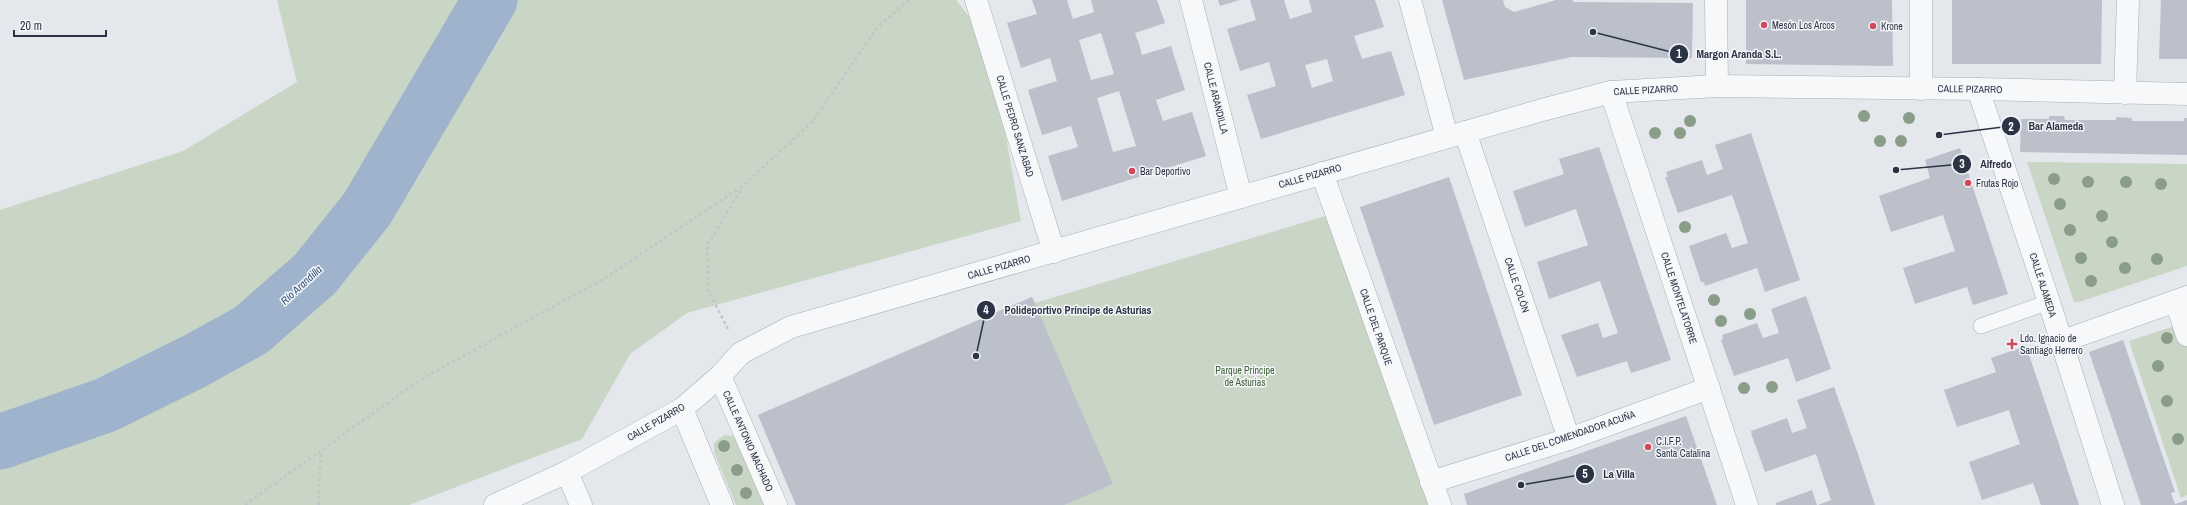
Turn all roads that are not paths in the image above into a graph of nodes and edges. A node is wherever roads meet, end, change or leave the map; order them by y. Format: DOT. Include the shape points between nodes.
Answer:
graph roads {
  1 [pos="976,0"];
  2 [pos="1191,0"];
  3 [pos="1410,0"];
  4 [pos="1716,0"];
  5 [pos="1921,0"];
  6 [pos="2128,0"];
  7 [pos="1717,86"];
  8 [pos="1921,89"];
  9 [pos="1978,89"];
  10 [pos="1611,92"];
  11 [pos="2125,93"];
  12 [pos="2187,94"];
  13 [pos="1456,134"];
  14 [pos="1322,173"];
  15 [pos="1241,197"];
  16 [pos="1054,252"];
  17 [pos="2181,299"];
  18 [pos="2049,302"];
  19 [pos="1981,326"];
  20 [pos="2187,335"];
  21 [pos="2060,342"];
  22 [pos="720,376"];
  23 [pos="1709,388"];
  24 [pos="682,409"];
  25 [pos="1569,439"];
  26 [pos="567,472"];
  27 [pos="1430,482"];
  28 [pos="495,505"];
  29 [pos="581,505"];
  30 [pos="722,505"];
  31 [pos="776,505"];
  32 [pos="1440,505"];
  33 [pos="1748,505"];
  34 [pos="2113,505"];
  1 -- 16 [label="street, CALLE PEDRO SANZ ABAD"];
  2 -- 15 [label="street, CALLE ARANDILLA"];
  3 -- 13 [label="street, CALLE COLÓN"];
  4 -- 7 [label="street"];
  5 -- 8 [label="street"];
  6 -- 11 [label="street"];
  7 -- 8 [label="street, CALLE PIZARRO"];
  7 -- 10 [label="street, CALLE PIZARRO"];
  8 -- 9 [label="street, CALLE PIZARRO"];
  9 -- 11 [label="street, CALLE PIZARRO"];
  9 -- 18 [label="street, CALLE ALAMEDA"];
  10 -- 13 [label="street, CALLE PIZARRO"];
  10 -- 23 [label="street, CALLE MONTELATORRE"];
  11 -- 12 [label="street, CALLE PIZARRO"];
  13 -- 14 [label="street, CALLE PIZARRO"];
  13 -- 25 [label="street, CALLE COLÓN"];
  14 -- 15 [label="street, CALLE PIZARRO"];
  14 -- 27 [label="street, CALLE DEL PARQUE"];
  15 -- 16 [label="street, CALLE PIZARRO"];
  16 -- 22 [label="street, CALLE PIZARRO" via="791,326 741,352"];
  17 -- 20 [label="street"];
  17 -- 21 [label="street"];
  18 -- 19 [label="lane"];
  18 -- 21 [label="street, CALLE ALAMEDA"];
  21 -- 34 [label="street, CALLE ALAMEDA"];
  22 -- 24 [label="street, CALLE PIZARRO"];
  22 -- 31 [label="street, CALLE ANTONIO MACHADO"];
  23 -- 25 [label="street, CALLE DEL COMENDADOR ACUÑA"];
  23 -- 33 [label="street, CALLE MONTELATORRE"];
  24 -- 26 [label="street, CALLE PIZARRO"];
  24 -- 30 [label="street"];
  25 -- 27 [label="street, CALLE DEL COMENDADOR ACUÑA"];
  26 -- 28 [label="street, CALLE PIZARRO"];
  26 -- 29 [label="street"];
  27 -- 32 [label="street, CALLE DEL PARQUE"];
}
